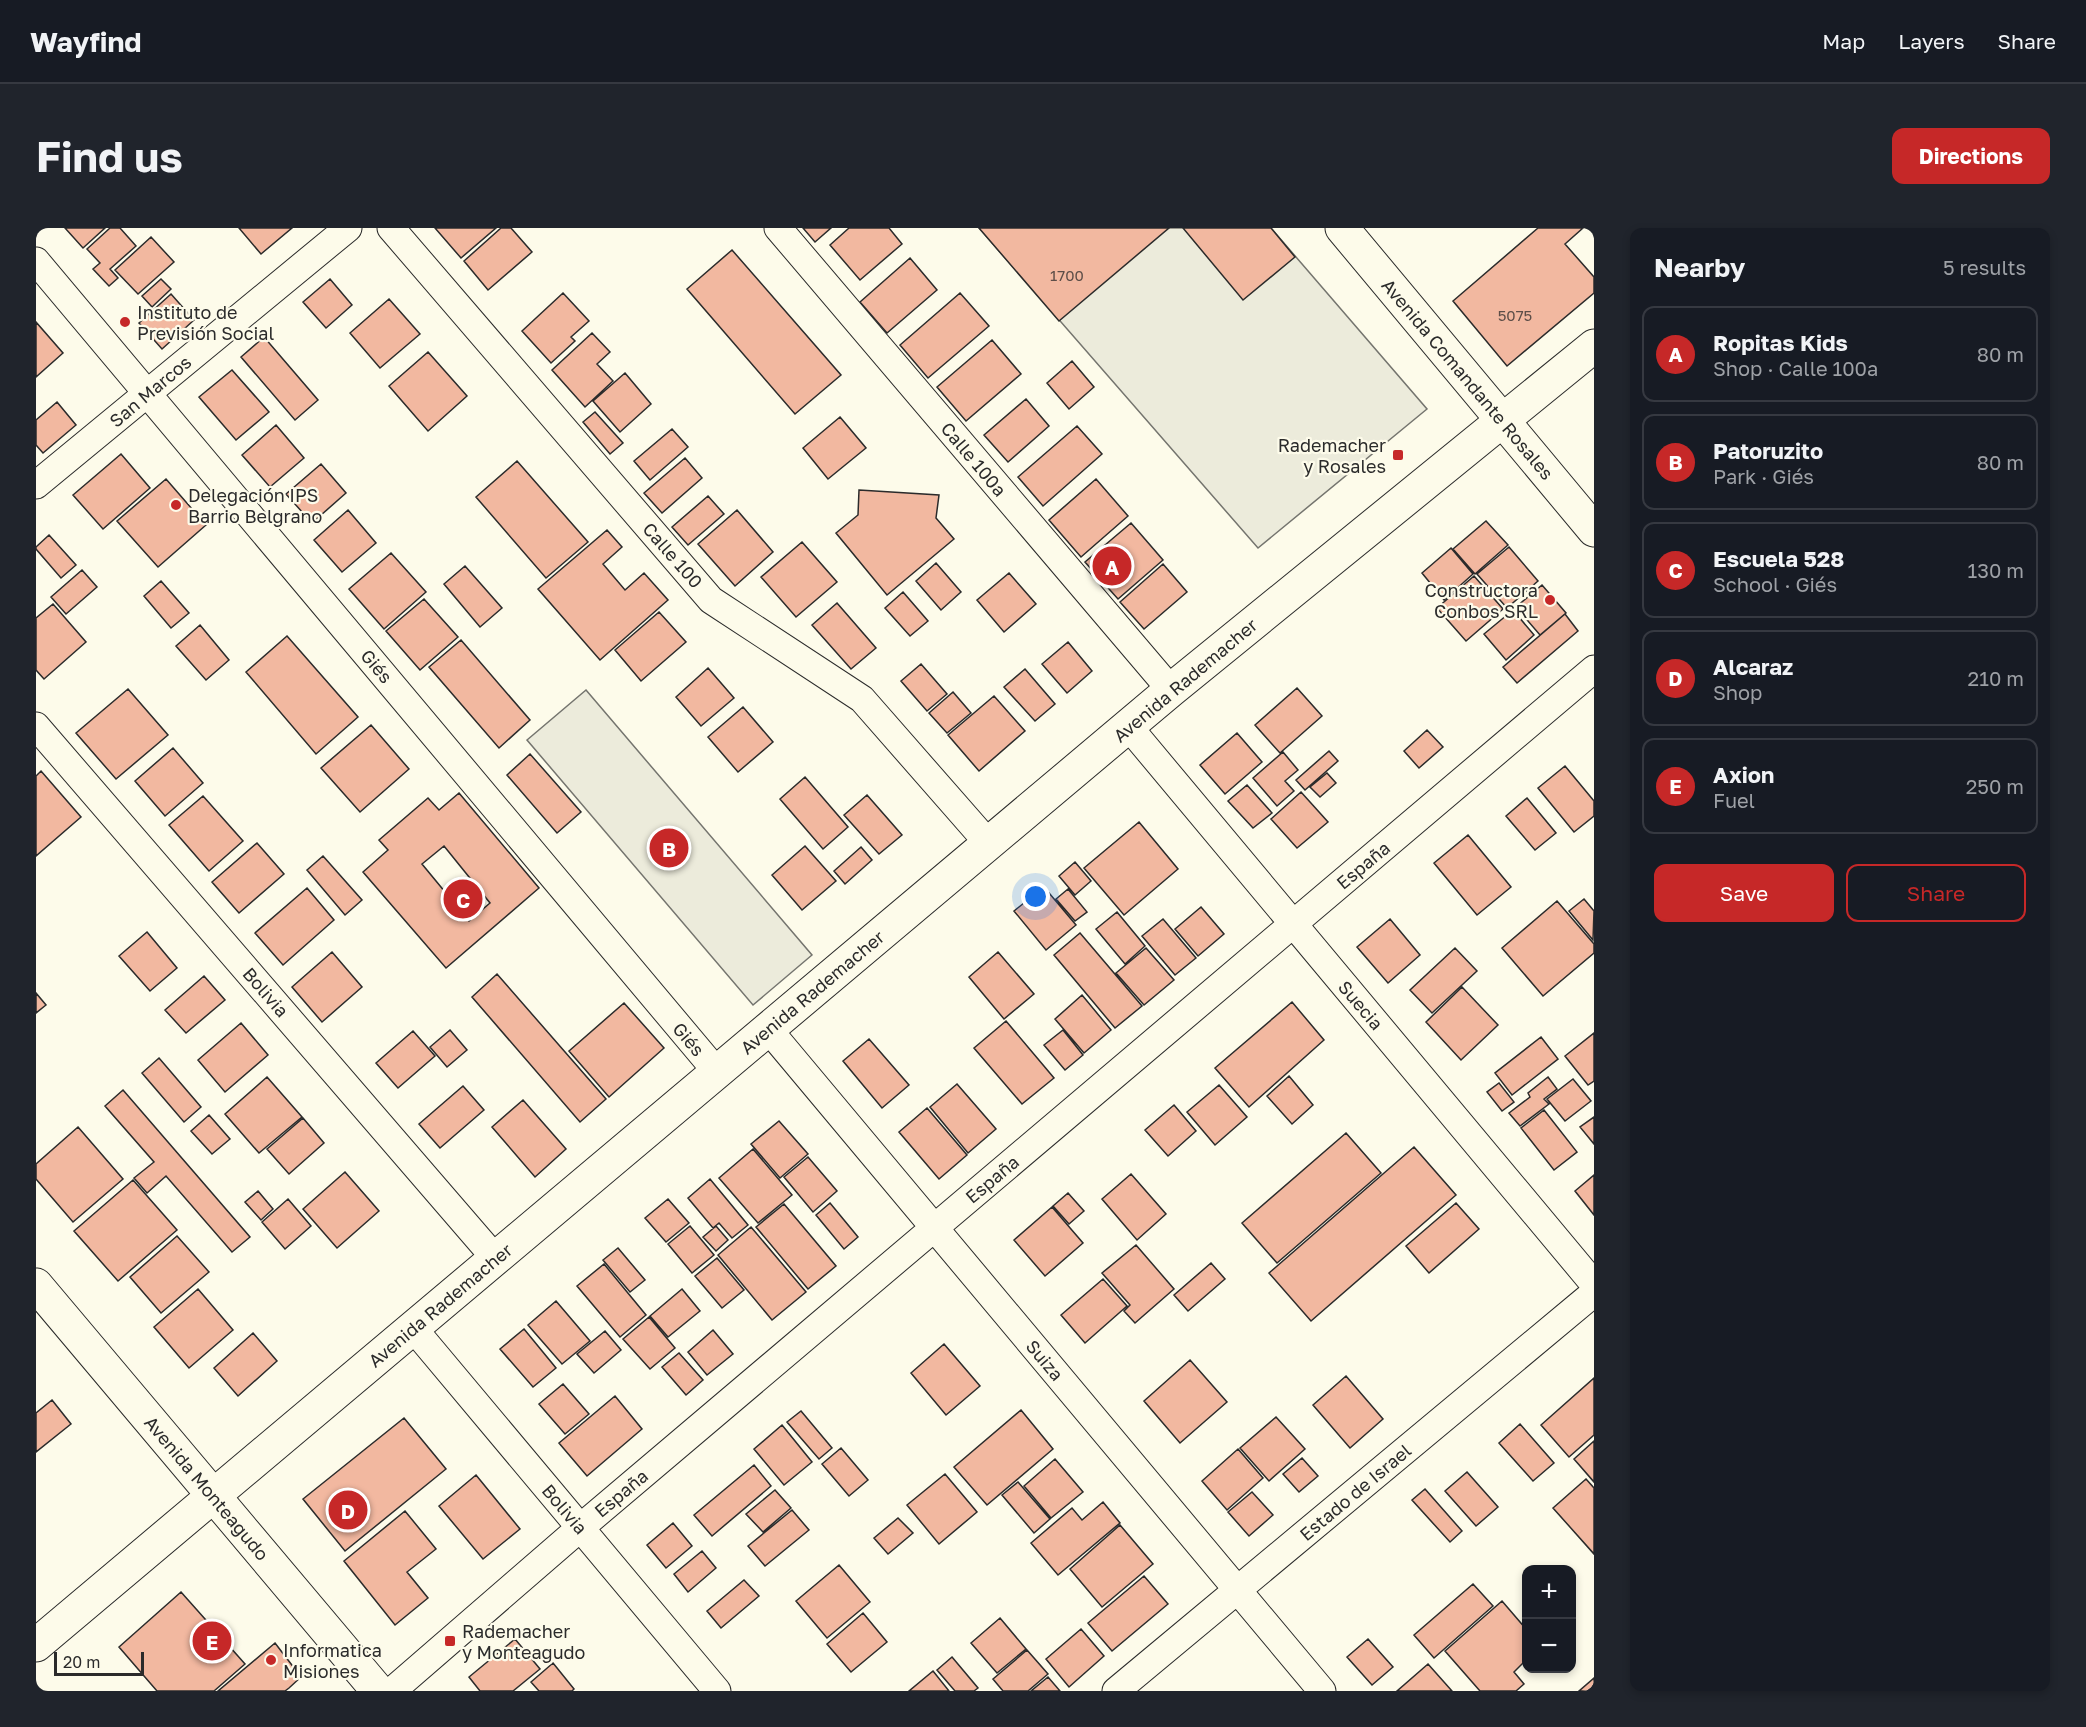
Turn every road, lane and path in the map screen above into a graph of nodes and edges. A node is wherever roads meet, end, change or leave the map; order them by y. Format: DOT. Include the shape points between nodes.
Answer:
graph roads {
  1 [pos="348,228"];
  2 [pos="391,228"];
  3 [pos="778,228"];
  4 [pos="1342,228"];
  5 [pos="36,261"];
  6 [pos="1594,346"];
  7 [pos="147,393"];
  8 [pos="1502,420"];
  9 [pos="36,485"];
  10 [pos="1594,530"];
  11 [pos="1594,669"];
  12 [pos="1171,690"];
  13 [pos="36,726"];
  14 [pos="1128,726"];
  15 [pos="989,844"];
  16 [pos="1294,924"];
  17 [pos="768,1029"];
  18 [pos="717,1072"];
  19 [pos="935,1228"];
  20 [pos="495,1258"];
  21 [pos="1594,1284"];
  22 [pos="36,1285"];
  23 [pos="1594,1293"];
  24 [pos="413,1328"];
  25 [pos="214,1496"];
  26 [pos="580,1528"];
  27 [pos="1237,1590"];
  28 [pos="36,1645"];
  29 [pos="378,1691"];
  30 [pos="392,1691"];
  31 [pos="717,1691"];
  32 [pos="1116,1691"];
  33 [pos="1322,1691"];
  1 -- 7 [label="street, San Marcos"];
  2 -- 15 [label="street, Calle 100" via="711,600 862,699"];
  3 -- 12 [label="street, Calle 100a"];
  4 -- 8 [label="main road, Avenida Comandante Rosales"];
  5 -- 7 [label="street, Giés"];
  6 -- 8 [label="main road, Avenida Rademacher"];
  7 -- 9 [label="street, San Marcos"];
  7 -- 18 [label="street, Giés"];
  8 -- 10 [label="main road, Avenida Comandante Rosales"];
  8 -- 12 [label="main road, Avenida Rademacher"];
  11 -- 16 [label="street, España"];
  12 -- 14 [label="main road, Avenida Rademacher"];
  13 -- 20 [label="street, Bolivia"];
  14 -- 15 [label="main road, Avenida Rademacher"];
  14 -- 16 [label="street, Suecia"];
  15 -- 17 [label="main road, Avenida Rademacher"];
  16 -- 19 [label="street, España"];
  16 -- 21 [label="street, Suecia"];
  17 -- 18 [label="main road, Avenida Rademacher"];
  17 -- 19 [label="street, Suiza"];
  18 -- 20 [label="main road, Avenida Rademacher"];
  19 -- 26 [label="street, España"];
  19 -- 27 [label="street, Suiza"];
  20 -- 24 [label="main road, Avenida Rademacher"];
  22 -- 25 [label="main road, Avenida Monteagudo"];
  23 -- 27 [label="street, Estado de Israel"];
  24 -- 25 [label="main road, Avenida Rademacher"];
  24 -- 26 [label="street, Bolivia"];
  25 -- 28 [label="main road, Avenida Rademacher"];
  25 -- 29 [label="main road, Avenida Monteagudo"];
  26 -- 30 [label="street, España"];
  26 -- 31 [label="street, Bolivia"];
  27 -- 32 [label="street, Estado de Israel"];
  27 -- 33 [label="street, Suiza"];
}
